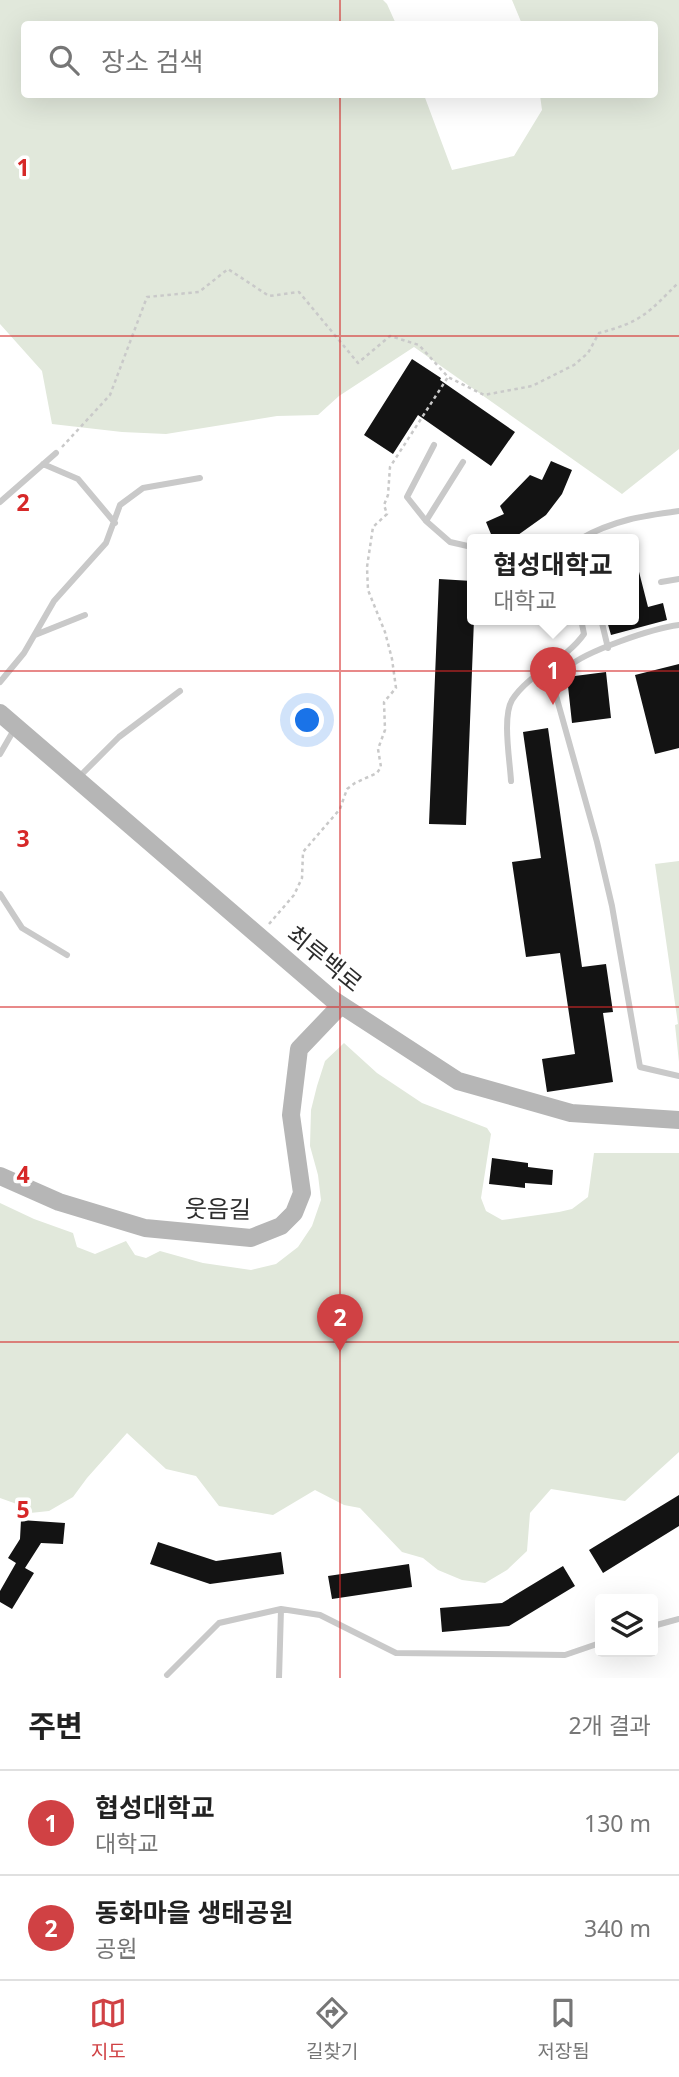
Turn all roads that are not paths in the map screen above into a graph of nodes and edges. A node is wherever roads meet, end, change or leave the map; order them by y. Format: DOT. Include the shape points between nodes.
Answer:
graph roads {
  1 [pos="434,445"];
  2 [pos="56,453"];
  3 [pos="463,462"];
  4 [pos="43,464"];
  5 [pos="200,478"];
  6 [pos="0,502"];
  7 [pos="679,511"];
  8 [pos="426,521"];
  9 [pos="115,523"];
  10 [pos="588,534"];
  11 [pos="467,546"];
  12 [pos="679,579"];
  13 [pos="661,582"];
  14 [pos="85,615"];
  15 [pos="582,625"];
  16 [pos="602,625"];
  17 [pos="679,625"];
  18 [pos="35,635"];
  19 [pos="608,648"];
  20 [pos="0,682"];
  21 [pos="180,691"];
  22 [pos="0,713"];
  23 [pos="16,727"];
  24 [pos="0,754"];
  25 [pos="76,780"];
  26 [pos="511,781"];
  27 [pos="0,894"];
  28 [pos="67,955"];
  29 [pos="341,1005"];
  30 [pos="679,1076"];
  31 [pos="679,1120"];
  32 [pos="0,1176"];
  33 [pos="281,1609"];
  34 [pos="679,1619"];
  35 [pos="658,1625"];
  36 [pos="595,1645"];
  37 [pos="167,1675"];
  38 [pos="279,1678"];
  1 -- 8 [label="lane" via="407,497"];
  2 -- 4 [label="lane"];
  3 -- 8 [label="lane"];
  4 -- 6 [label="lane"];
  4 -- 9 [label="lane" via="78,479"];
  5 -- 9 [label="lane" via="144,488 120,505"];
  7 -- 10 [label="lane" via="631,517"];
  8 -- 11 [label="lane" via="450,542"];
  9 -- 18 [label="lane" via="106,543 54,601"];
  12 -- 13 [label="lane"];
  14 -- 18 [label="lane"];
  15 -- 26 [label="lane" via="584,634 574,649 511,701 507,723"];
  16 -- 19 [label="lane"];
  17 -- 19 [label="lane"];
  18 -- 20 [label="lane"];
  19 -- 30 [label="lane" via="565,668 555,692 606,880 640,1067"];
  21 -- 25 [label="lane" via="119,737"];
  22 -- 23 [label="street, 최루백로"];
  23 -- 24 [label="lane"];
  23 -- 25 [label="street, 최루백로"];
  25 -- 29 [label="street, 최루백로"];
  27 -- 28 [label="lane" via="22,928"];
  29 -- 31 [label="street, 최루백로" via="458,1081 571,1112"];
  29 -- 32 [label="street, 웃음길" via="299,1049 291,1115 302,1193 294,1213 281,1226 251,1238 145,1228 59,1202"];
  33 -- 36 [label="lane" via="320,1615 396,1653 565,1654"];
  33 -- 37 [label="lane" via="219,1623"];
  33 -- 38 [label="lane"];
  34 -- 35 [label="lane"];
}
